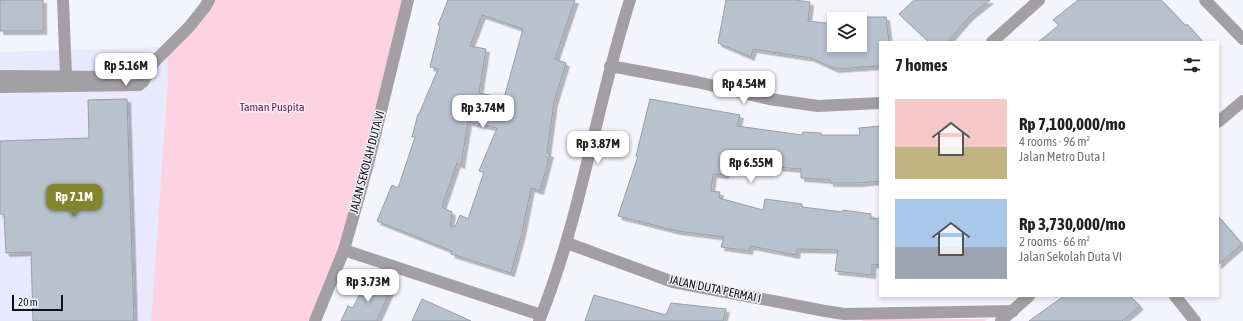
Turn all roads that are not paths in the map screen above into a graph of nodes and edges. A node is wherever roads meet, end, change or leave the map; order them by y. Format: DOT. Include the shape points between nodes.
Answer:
graph roads {
  1 [pos="64,0"];
  2 [pos="209,0"];
  3 [pos="408,0"];
  4 [pos="630,0"];
  5 [pos="1040,0"];
  6 [pos="1204,0"];
  7 [pos="1243,40"];
  8 [pos="993,41"];
  9 [pos="154,62"];
  10 [pos="610,66"];
  11 [pos="0,76"];
  12 [pos="66,77"];
  13 [pos="0,87"];
  14 [pos="1243,101"];
  15 [pos="879,103"];
  16 [pos="1219,121"];
  17 [pos="567,243"];
  18 [pos="344,250"];
  19 [pos="1028,297"];
  20 [pos="1176,297"];
  21 [pos="1013,311"];
  22 [pos="848,317"];
  23 [pos="540,318"];
  24 [pos="315,321"];
  25 [pos="1001,321"];
  26 [pos="1195,321"];
  1 -- 12 [label="street"];
  2 -- 9 [label="street" via="189,27"];
  3 -- 18 [label="street, JALAN SEKOLAH DUTA VI"];
  4 -- 10 [label="street"];
  5 -- 8 [label="street"];
  6 -- 7 [label="street"];
  9 -- 12 [label="street" via="126,74"];
  9 -- 13 [label="street" via="139,85"];
  10 -- 15 [label="street" via="697,82 769,99 818,106"];
  10 -- 17 [label="street"];
  11 -- 12 [label="street"];
  14 -- 16 [label="street"];
  17 -- 22 [label="street, JALAN DUTA PERMAI I" via="673,282"];
  17 -- 23 [label="street"];
  18 -- 23 [label="street"];
  18 -- 24 [label="street, JALAN SEKOLAH DUTA VI"];
  19 -- 21 [label="street"];
  20 -- 26 [label="street"];
  21 -- 22 [label="street, JALAN DUTA PERMAI I"];
  21 -- 25 [label="street"];
}
